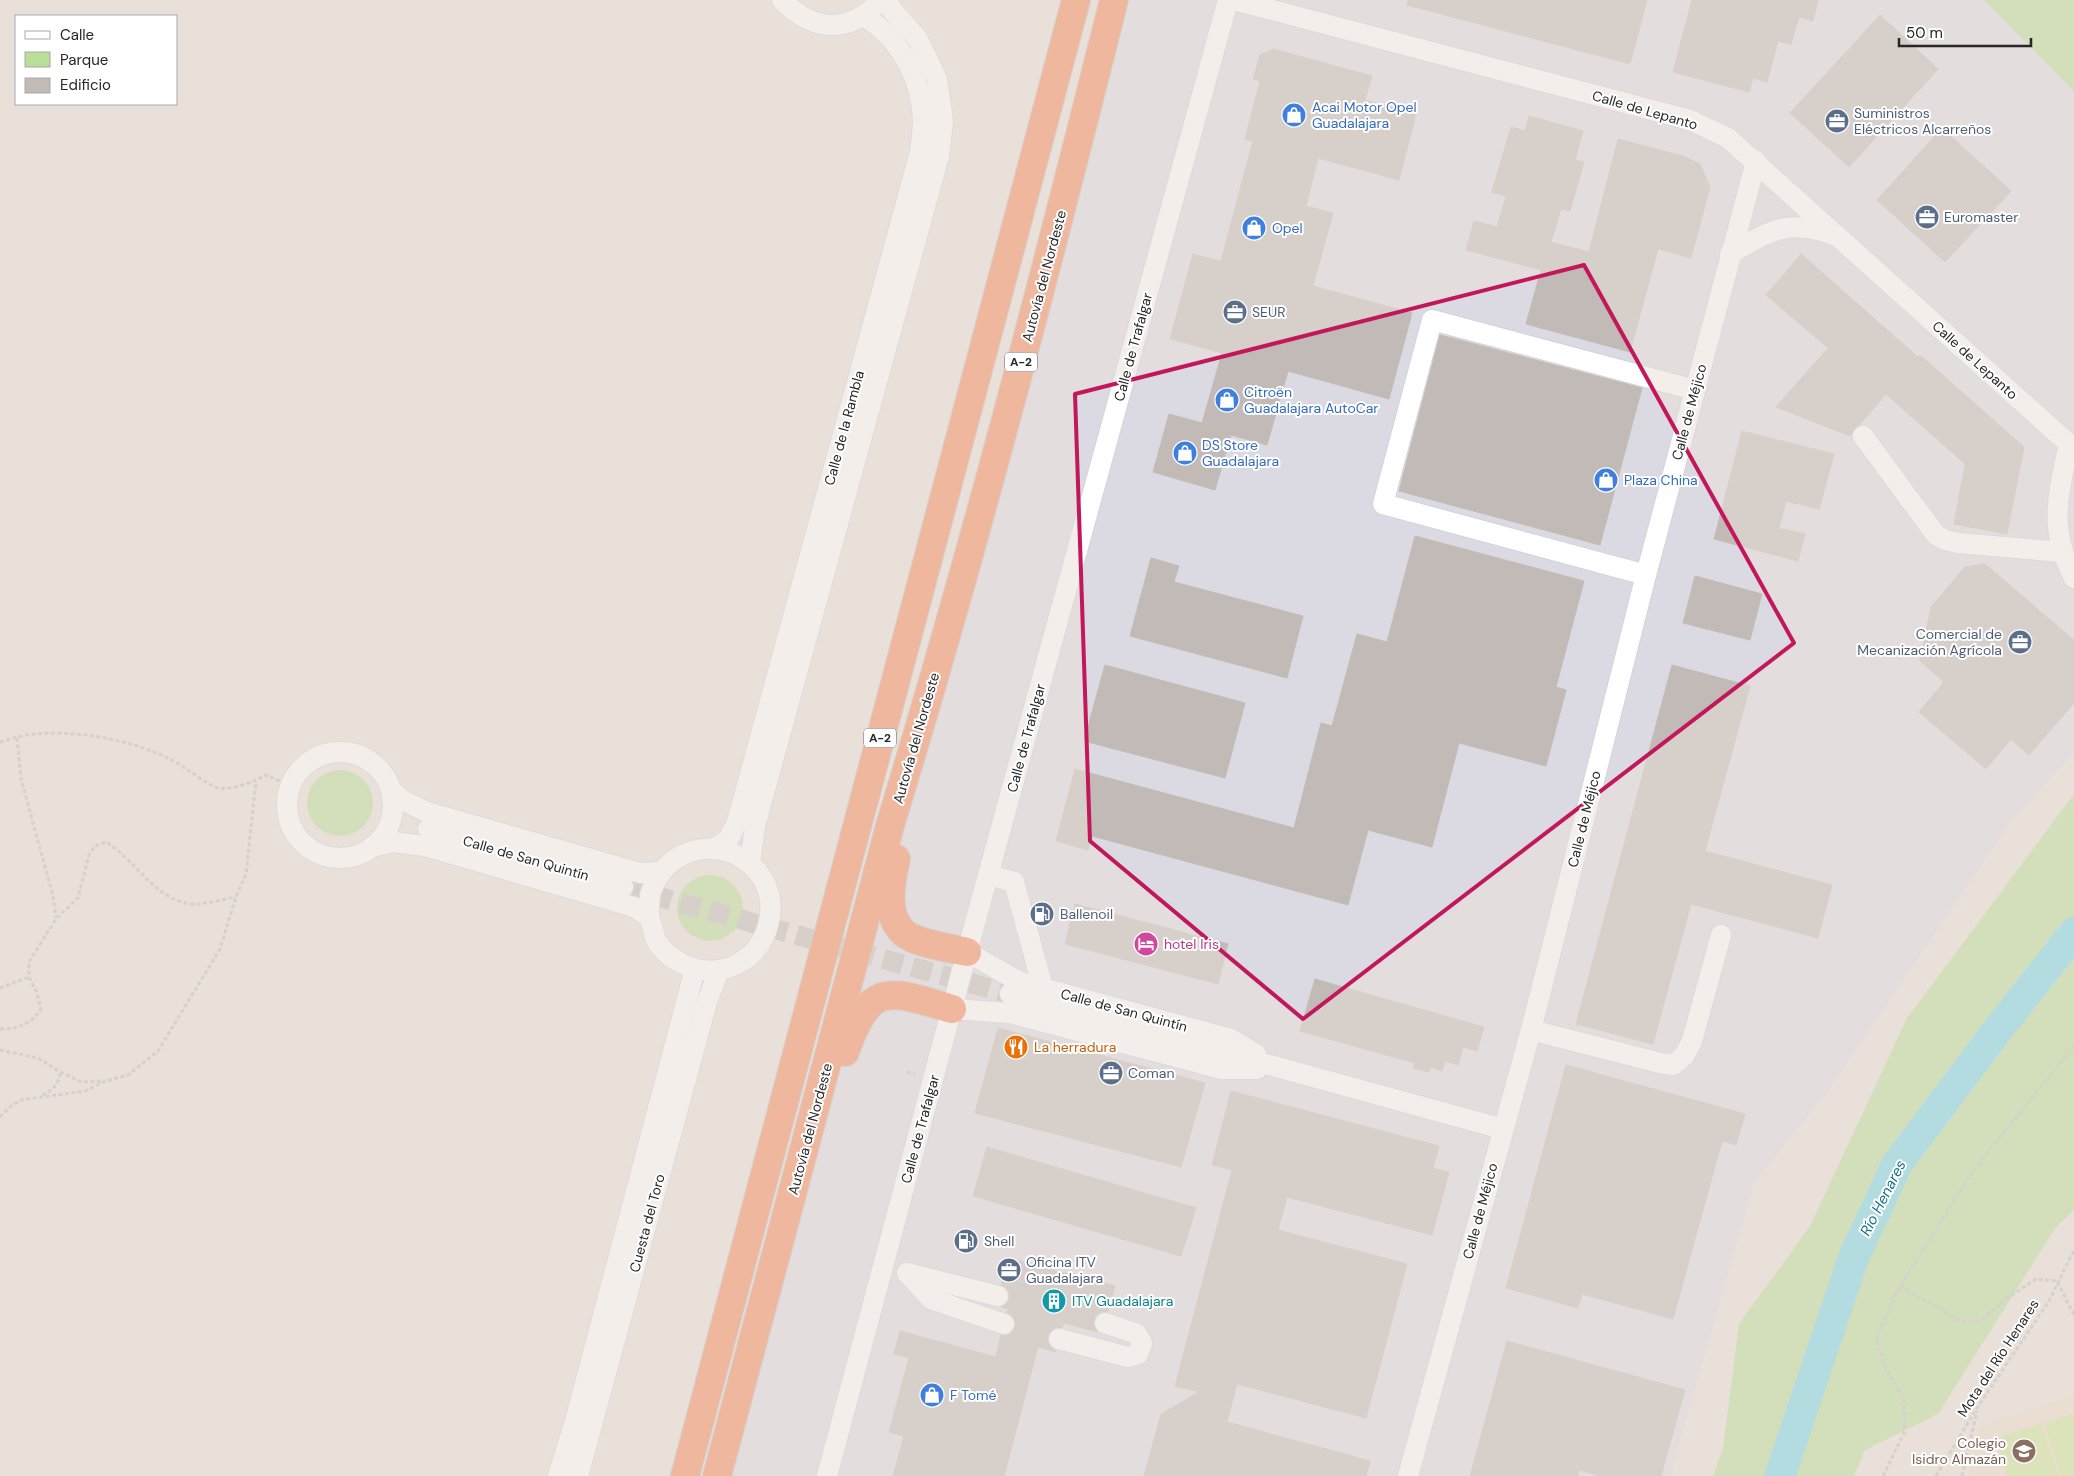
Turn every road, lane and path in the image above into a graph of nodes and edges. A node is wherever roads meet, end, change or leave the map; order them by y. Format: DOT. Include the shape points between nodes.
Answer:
graph roads {
  1 [pos="782,0"];
  2 [pos="881,0"];
  3 [pos="888,0"];
  4 [pos="1076,0"];
  5 [pos="1114,0"];
  6 [pos="1228,0"];
  7 [pos="1234,0"];
  8 [pos="863,16"];
  9 [pos="1756,161"];
  10 [pos="1838,236"];
  11 [pos="1730,254"];
  12 [pos="1695,390"];
  13 [pos="1863,436"];
  14 [pos="2071,446"];
  15 [pos="2062,552"];
  16 [pos="1646,575"];
  17 [pos="2074,578"];
  18 [pos="921,723"];
  19 [pos="17,738"];
  20 [pos="0,742"];
  21 [pos="256,781"];
  22 [pos="291,786"];
  23 [pos="393,796"];
  24 [pos="428,829"];
  25 [pos="378,841"];
  26 [pos="714,848"];
  27 [pos="750,863"];
  28 [pos="661,872"];
  29 [pos="988,875"];
  30 [pos="623,887"];
  31 [pos="236,898"];
  32 [pos="649,918"];
  33 [pos="56,919"];
  34 [pos="1721,935"];
  35 [pos="967,952"];
  36 [pos="695,969"];
  37 [pos="719,970"];
  38 [pos="29,977"];
  39 [pos="0,988"];
  40 [pos="1043,988"];
  41 [pos="1010,994"];
  42 [pos="952,1009"];
  43 [pos="0,1029"];
  44 [pos="1531,1030"];
  45 [pos="2074,1046"];
  46 [pos="0,1050"];
  47 [pos="1281,1068"];
  48 [pos="60,1072"];
  49 [pos="106,1081"];
  50 [pos="37,1096"];
  51 [pos="0,1117"];
  52 [pos="1503,1129"];
  53 [pos="2074,1250"];
  54 [pos="883,1267"];
  55 [pos="907,1273"];
  56 [pos="2057,1281"];
  57 [pos="1900,1286"];
  58 [pos="998,1296"];
  59 [pos="2074,1316"];
  60 [pos="1105,1323"];
  61 [pos="1004,1324"];
  62 [pos="1059,1339"];
  63 [pos="1977,1408"];
  64 [pos="558,1476"];
  65 [pos="578,1476"];
  66 [pos="685,1476"];
  67 [pos="718,1476"];
  68 [pos="732,1476"];
  69 [pos="827,1476"];
  70 [pos="1408,1476"];
  71 [pos="1883,1476"];
  72 [pos="1936,1476"];
  73 [pos="1962,1476"];
  1 -- 8 [label="street" via="798,16 818,24 842,24"];
  2 -- 8 [label="street"];
  3 -- 27 [label="street" via="891,9 918,39 938,79 943,121 939,156 755,826"];
  4 -- 66 [label="highway, A-2"];
  5 -- 18 [label="highway, Autovía del Nordeste / A-2" via="1042,289"];
  6 -- 29 [label="street, Calle de Trafalgar"];
  7 -- 9 [label="street, Calle de Lepanto" via="1690,120 1728,138"];
  8 -- 26 [label="street, Calle de la Rambla" via="878,24 901,50 918,85 923,121 920,152 737,822 728,840"];
  9 -- 10 [label="street, Calle de Lepanto"];
  9 -- 11 [label="street, Calle de Méjico"];
  10 -- 11 [label="street" via="1809,228 1780,228"];
  10 -- 14 [label="street, Calle de Lepanto"];
  11 -- 12 [label="street, Calle de Méjico"];
  12 -- 16 [label="street, Calle de Méjico"];
  12 -- 16 [label="street" via="1432,320 1429,329 1383,504"];
  13 -- 15 [label="street" via="1936,534 1945,540"];
  14 -- 15 [label="street, Calle de Lepanto" via="2058,493 2057,525"];
  15 -- 17 [label="street, Calle de Lepanto"];
  16 -- 44 [label="street, Calle de Méjico"];
  18 -- 35 [label="highway" via="891,889 893,915 904,933 915,939"];
  18 -- 67 [label="highway, Autovía del Nordeste / A-2" via="891,822"];
  19 -- 20 [label="path"];
  19 -- 21 [label="path" via="34,734 82,735 121,741 170,759 219,788"];
  19 -- 33 [label="path" via="21,779 53,896"];
  21 -- 22 [label="path" via="266,775"];
  21 -- 31 [label="path" via="246,874"];
  22 -- 23 [label="street" via="298,773 310,762 325,754 342,752 358,755 373,763 384,775"];
  22 -- 25 [label="street" via="290,822 310,848 341,858 358,855"];
  23 -- 24 [label="street, Calle de San Quintín" via="409,819"];
  23 -- 25 [label="street" via="392,814"];
  23 -- 28 [label="street" via="426,812 640,873"];
  24 -- 25 [label="street, Calle de San Quintín" via="397,830"];
  24 -- 30 [label="street, Calle de San Quintín"];
  25 -- 32 [label="street" via="425,846 634,907"];
  26 -- 27 [label="street" via="733,853"];
  26 -- 28 [label="street" via="694,850 676,858"];
  27 -- 37 [label="street" via="770,896 771,916 765,936 754,952 738,964"];
  28 -- 32 [label="street" via="650,894"];
  29 -- 35 [label="street, Calle de Trafalgar"];
  29 -- 40 [label="street" via="1014,882"];
  31 -- 33 [label="path" via="197,904 178,901 162,892 106,842 95,846 88,855 78,898"];
  31 -- 49 [label="path" via="220,949 158,1051 128,1075"];
  32 -- 36 [label="street" via="657,941 673,959"];
  33 -- 38 [label="path" via="29,962"];
  34 -- 44 [label="street" via="1692,1041 1684,1056 1673,1065"];
  35 -- 40 [label="street, Calle de San Quintín" via="1020,982"];
  35 -- 42 [label="street, Calle de Trafalgar"];
  36 -- 37 [label="street"];
  36 -- 64 [label="street"];
  37 -- 65 [label="street, Cuesta del Toro" via="707,1002"];
  38 -- 39 [label="path"];
  38 -- 43 [label="path" via="41,1008 25,1025"];
  40 -- 47 [label="street, Calle de San Quintín" via="1231,1040"];
  41 -- 47 [label="street, Calle de San Quintín"];
  42 -- 47 [label="street, Calle de San Quintín" via="1010,1013 1222,1069"];
  42 -- 54 [label="street, Calle de Trafalgar"];
  42 -- 68 [label="highway" via="894,994 880,997 859,1017 842,1063"];
  44 -- 52 [label="street, Calle de Méjico"];
  45 -- 57 [label="path" via="1972,1172"];
  46 -- 48 [label="path" via="38,1058"];
  47 -- 52 [label="street, Calle de San Quintín"];
  48 -- 49 [label="path" via="82,1082"];
  48 -- 50 [label="path" via="59,1082 52,1090"];
  49 -- 50 [label="path" via="85,1091"];
  50 -- 51 [label="path" via="20,1100"];
  52 -- 70 [label="street, Calle de Méjico"];
  53 -- 56 [label="path, Mota del Río Henares"];
  54 -- 55 [label="street"];
  54 -- 69 [label="street, Calle de Trafalgar"];
  55 -- 58 [label="street"];
  55 -- 61 [label="street" via="931,1299"];
  56 -- 57 [label="path" via="2036,1278 1980,1321 1960,1321"];
  56 -- 59 [label="path"];
  56 -- 63 [label="path, Mota del Río Henares" via="2049,1301"];
  57 -- 71 [label="path" via="1876,1339 1885,1367 1904,1400 1905,1431"];
  60 -- 62 [label="street" via="1137,1334 1142,1343 1138,1354 1128,1357"];
  63 -- 72 [label="path, Mota del Río Henares"];
  63 -- 73 [label="path"];
}
